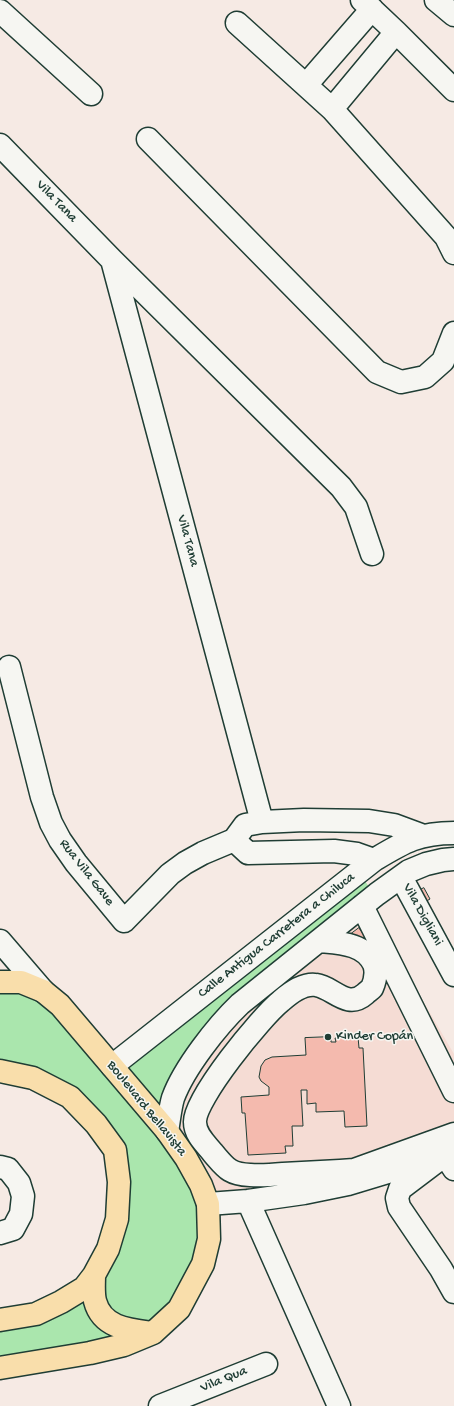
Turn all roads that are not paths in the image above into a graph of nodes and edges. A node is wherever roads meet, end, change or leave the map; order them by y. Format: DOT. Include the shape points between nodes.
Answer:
graph roads {
  1 [pos="436,0"];
  2 [pos="367,5"];
  3 [pos="0,10"];
  4 [pos="454,15"];
  5 [pos="237,24"];
  6 [pos="396,32"];
  7 [pos="306,84"];
  8 [pos="454,90"];
  9 [pos="91,94"];
  10 [pos="332,109"];
  11 [pos="148,138"];
  12 [pos="0,145"];
  13 [pos="454,253"];
  14 [pos="112,260"];
  15 [pos="454,333"];
  16 [pos="372,554"];
  17 [pos="9,667"];
  18 [pos="262,822"];
  19 [pos="454,833"];
  20 [pos="421,836"];
  21 [pos="234,840"];
  22 [pos="454,860"];
  23 [pos="367,865"];
  24 [pos="401,877"];
  25 [pos="369,900"];
  26 [pos="0,941"];
  27 [pos="318,941"];
  28 [pos="454,975"];
  29 [pos="0,982"];
  30 [pos="43,991"];
  31 [pos="112,1066"];
  32 [pos="0,1071"];
  33 [pos="454,1091"];
  34 [pos="167,1132"];
  35 [pos="454,1134"];
  36 [pos="451,1159"];
  37 [pos="0,1167"];
  38 [pos="248,1200"];
  39 [pos="208,1204"];
  40 [pos="0,1233"];
  41 [pos="94,1275"];
  42 [pos="454,1292"];
  43 [pos="0,1320"];
  44 [pos="153,1333"];
  45 [pos="266,1364"];
  46 [pos="0,1368"];
  47 [pos="160,1406"];
  48 [pos="339,1406"];
  1 -- 4 [label="street"];
  2 -- 6 [label="street"];
  2 -- 7 [label="street"];
  3 -- 9 [label="street"];
  5 -- 7 [label="street"];
  6 -- 8 [label="street"];
  6 -- 10 [label="street"];
  7 -- 10 [label="street"];
  10 -- 13 [label="street" via="446,237"];
  11 -- 15 [label="street" via="377,372 401,382 425,377 443,361"];
  12 -- 14 [label="street, Vila Tana"];
  14 -- 16 [label="street, Vila Tana" via="341,487 356,507"];
  14 -- 18 [label="street, Vila Tana"];
  17 -- 21 [label="street, Rua Vila Gave" via="51,823 76,863 124,920 170,874 185,863"];
  18 -- 20 [label="street, Rua Vila Gave" via="382,822"];
  18 -- 21 [label="street, Rua Vila Gave" via="245,825"];
  19 -- 20 [label="street, Calle Antigua Carretera a Chiluca"];
  20 -- 23 [label="street, Calle Antigua Carretera a Chiluca" via="401,844"];
  21 -- 23 [label="street" via="248,853 334,851 357,854"];
  22 -- 24 [label="street, Calle Antigua Carretera a Chiluca" via="426,864"];
  23 -- 25 [label="street"];
  23 -- 31 [label="street, Calle Antigua Carretera a Chiluca"];
  24 -- 25 [label="street, Calle Antigua Carretera a Chiluca"];
  24 -- 28 [label="street, Vila Digliani"];
  25 -- 27 [label="street, Calle Antigua Carretera a Chiluca"];
  25 -- 33 [label="street"];
  26 -- 30 [label="street"];
  27 -- 34 [label="street, Calle Antigua Carretera a Chiluca" via="224,1020 181,1082 173,1099"];
  27 -- 35 [label="street" via="351,945 370,957 375,966 376,976 371,989 360,998 348,999 314,984 293,991 279,1002 224,1067 201,1102 195,1115 199,1136 226,1168 237,1174 255,1176 354,1170"];
  29 -- 30 [label="main road, Boulevard Bellavista" via="21,982"];
  30 -- 31 [label="main road, Boulevard Bellavista" via="60,1005"];
  31 -- 34 [label="main road, Boulevard Bellavista"];
  32 -- 41 [label="main road" via="33,1078 70,1097 96,1124 115,1150 118,1182 117,1219 108,1249"];
  34 -- 39 [label="main road, Boulevard Bellavista" via="186,1158"];
  36 -- 38 [label="street" via="304,1193"];
  36 -- 42 [label="street" via="400,1189 397,1198 399,1207 442,1269"];
  37 -- 40 [label="street" via="8,1169 19,1183 23,1196 21,1214 13,1229"];
  38 -- 39 [label="street"];
  38 -- 48 [label="street"];
  39 -- 44 [label="main road, Boulevard Bellavista" via="209,1239 204,1264 179,1309"];
  41 -- 43 [label="main road" via="84,1288 36,1314"];
  41 -- 44 [label="main road" via="94,1299 99,1314 109,1322 128,1330"];
  44 -- 46 [label="main road, Boulevard Bellavista" via="111,1348"];
  45 -- 47 [label="street, Vila Qua"];
}
